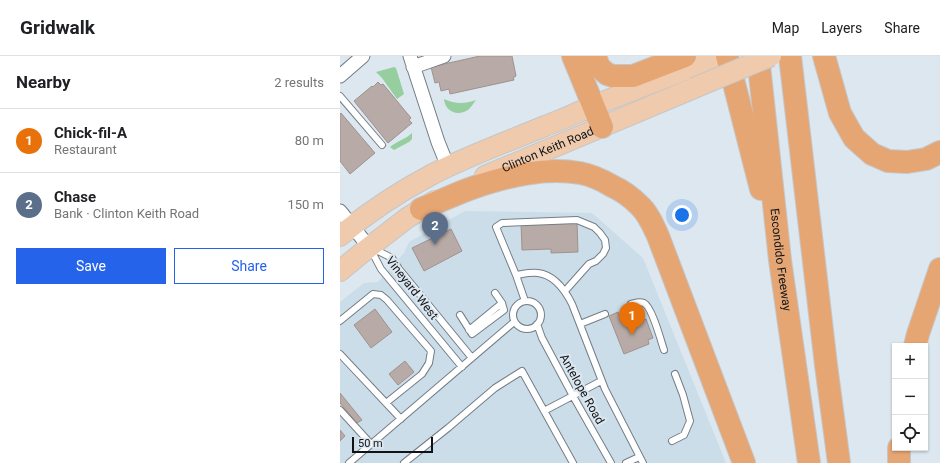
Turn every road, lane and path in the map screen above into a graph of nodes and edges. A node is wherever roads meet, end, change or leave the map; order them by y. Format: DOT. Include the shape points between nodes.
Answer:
graph roads {
  1 [pos="364,56"];
  2 [pos="444,56"];
  3 [pos="573,56"];
  4 [pos="595,56"];
  5 [pos="719,56"];
  6 [pos="727,56"];
  7 [pos="758,56"];
  8 [pos="771,56"];
  9 [pos="790,56"];
  10 [pos="824,56"];
  11 [pos="411,61"];
  12 [pos="688,62"];
  13 [pos="340,76"];
  14 [pos="340,96"];
  15 [pos="593,106"];
  16 [pos="602,127"];
  17 [pos="382,145"];
  18 [pos="940,152"];
  19 [pos="448,167"];
  20 [pos="421,209"];
  21 [pos="344,224"];
  22 [pos="369,247"];
  23 [pos="780,260"];
  24 [pos="940,269"];
  25 [pos="340,271"];
  26 [pos="516,275"];
  27 [pos="565,291"];
  28 [pos="495,293"];
  29 [pos="525,301"];
  30 [pos="631,304"];
  31 [pos="605,314"];
  32 [pos="460,315"];
  33 [pos="340,321"];
  34 [pos="514,322"];
  35 [pos="537,324"];
  36 [pos="580,324"];
  37 [pos="916,343"];
  38 [pos="664,350"];
  39 [pos="340,354"];
  40 [pos="472,358"];
  41 [pos="462,367"];
  42 [pos="675,374"];
  43 [pos="601,380"];
  44 [pos="573,396"];
  45 [pos="386,403"];
  46 [pos="340,410"];
  47 [pos="544,412"];
  48 [pos="401,419"];
  49 [pos="672,441"];
  50 [pos="371,444"];
  51 [pos="899,451"];
  52 [pos="641,460"];
  53 [pos="348,463"];
  54 [pos="404,463"];
  55 [pos="573,463"];
  56 [pos="611,463"];
  57 [pos="626,463"];
  58 [pos="744,463"];
  59 [pos="809,463"];
  60 [pos="840,463"];
  61 [pos="898,463"];
  1 -- 13 [label="street"];
  2 -- 11 [label="street"];
  3 -- 15 [label="highway"];
  4 -- 12 [label="highway" via="599,67 613,76 633,76"];
  5 -- 12 [label="main road, Clinton Keith Road"];
  6 -- 23 [label="highway"];
  7 -- 23 [label="highway, Escondido Freeway"];
  8 -- 16 [label="main road, Clinton Keith Road, bridge"];
  9 -- 60 [label="highway"];
  10 -- 18 [label="highway" via="840,113 854,138 872,154 888,161 907,162 926,159"];
  11 -- 19 [label="street"];
  12 -- 15 [label="main road, Clinton Keith Road"];
  14 -- 17 [label="lane"];
  15 -- 16 [label="highway"];
  15 -- 19 [label="main road, Clinton Keith Road"];
  16 -- 20 [label="main road, Clinton Keith Road" via="465,185"];
  19 -- 21 [label="main road, Clinton Keith Road"];
  20 -- 22 [label="main road, Clinton Keith Road"];
  20 -- 58 [label="highway" via="474,187 540,172 587,175 621,190 639,205 658,236"];
  21 -- 22 [label="street"];
  22 -- 25 [label="main road, Clinton Keith Road"];
  22 -- 40 [label="lane, Vineyard West" via="392,258"];
  22 -- 41 [label="lane, Vineyard West" via="381,269"];
  23 -- 59 [label="highway, Escondido Freeway"];
  24 -- 37 [label="highway"];
  26 -- 27 [label="lane" via="539,273 554,280"];
  26 -- 27 [label="lane" via="496,227 502,223 577,220 594,227 605,240 606,248"];
  26 -- 29 [label="lane"];
  27 -- 36 [label="lane"];
  28 -- 32 [label="lane" via="504,310 472,334"];
  29 -- 34 [label="lane" via="514,309"];
  29 -- 35 [label="lane" via="537,306 540,311 540,320"];
  30 -- 38 [label="lane" via="644,303 650,309"];
  31 -- 36 [label="lane"];
  33 -- 45 [label="lane" via="373,294 381,295 431,351 429,363 422,374"];
  34 -- 35 [label="lane" via="525,329"];
  34 -- 40 [label="lane"];
  35 -- 44 [label="lane, Antelope Road"];
  36 -- 43 [label="lane"];
  39 -- 45 [label="lane"];
  40 -- 41 [label="lane"];
  41 -- 48 [label="lane"];
  42 -- 49 [label="lane" via="690,421 684,435"];
  43 -- 44 [label="lane"];
  43 -- 52 [label="lane"];
  44 -- 47 [label="lane"];
  44 -- 56 [label="lane, Antelope Road"];
  45 -- 48 [label="lane"];
  46 -- 50 [label="lane"];
  47 -- 54 [label="lane" via="522,371 495,388"];
  47 -- 55 [label="lane"];
  48 -- 50 [label="lane"];
  50 -- 53 [label="lane"];
  51 -- 61 [label="highway"];
  52 -- 57 [label="lane"];
}
